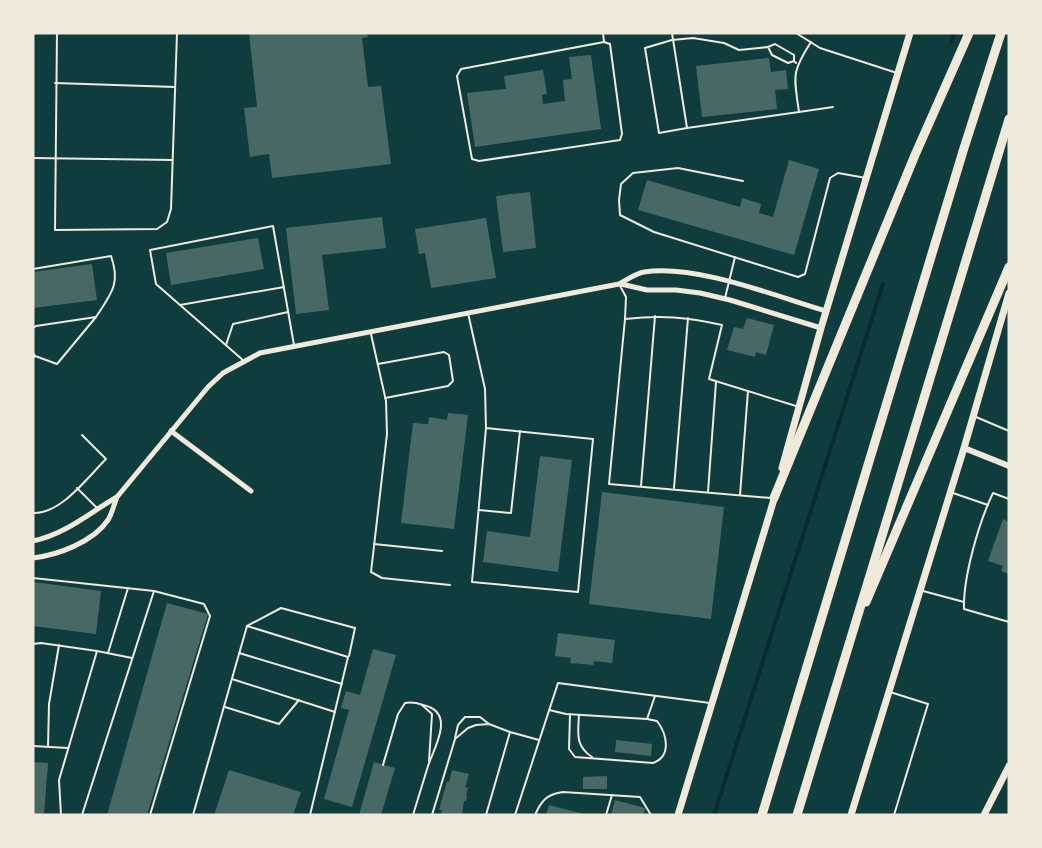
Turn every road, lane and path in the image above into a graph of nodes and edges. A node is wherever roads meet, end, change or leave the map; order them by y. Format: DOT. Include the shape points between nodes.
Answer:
graph roads {
  1 [pos="57,33"];
  2 [pos="177,33"];
  3 [pos="603,33"];
  4 [pos="672,33"];
  5 [pos="796,33"];
  6 [pos="910,33"];
  7 [pos="969,33"];
  8 [pos="1001,33"];
  9 [pos="672,40"];
  10 [pos="604,42"];
  11 [pos="811,42"];
  12 [pos="768,47"];
  13 [pos="796,62"];
  14 [pos="897,73"];
  15 [pos="55,83"];
  16 [pos="175,87"];
  17 [pos="833,107"];
  18 [pos="799,112"];
  19 [pos="1009,119"];
  20 [pos="687,128"];
  21 [pos="33,158"];
  22 [pos="56,158"];
  23 [pos="172,160"];
  24 [pos="866,178"];
  25 [pos="743,181"];
  26 [pos="735,257"];
  27 [pos="1009,267"];
  28 [pos="33,269"];
  29 [pos="729,282"];
  30 [pos="619,284"];
  31 [pos="284,287"];
  32 [pos="1009,293"];
  33 [pos="724,299"];
  34 [pos="180,305"];
  35 [pos="826,310"];
  36 [pos="288,312"];
  37 [pos="468,313"];
  38 [pos="655,316"];
  39 [pos="96,317"];
  40 [pos="688,318"];
  41 [pos="625,319"];
  42 [pos="33,328"];
  43 [pos="821,328"];
  44 [pos="370,331"];
  45 [pos="226,345"];
  46 [pos="294,345"];
  47 [pos="34,356"];
  48 [pos="244,361"];
  49 [pos="378,364"];
  50 [pos="716,381"];
  51 [pos="748,391"];
  52 [pos="385,398"];
  53 [pos="799,406"];
  54 [pos="974,416"];
  55 [pos="486,428"];
  56 [pos="171,431"];
  57 [pos="520,431"];
  58 [pos="1009,431"];
  59 [pos="82,435"];
  60 [pos="964,448"];
  61 [pos="1009,466"];
  62 [pos="641,486"];
  63 [pos="77,488"];
  64 [pos="674,489"];
  65 [pos="251,491"];
  66 [pos="708,492"];
  67 [pos="951,492"];
  68 [pos="740,495"];
  69 [pos="117,498"];
  70 [pos="774,498"];
  71 [pos="1009,499"];
  72 [pos="988,505"];
  73 [pos="97,508"];
  74 [pos="479,510"];
  75 [pos="33,513"];
  76 [pos="33,541"];
  77 [pos="374,544"];
  78 [pos="442,551"];
  79 [pos="33,558"];
  80 [pos="33,578"];
  81 [pos="450,585"];
  82 [pos="128,588"];
  83 [pos="154,591"];
  84 [pos="920,591"];
  85 [pos="964,602"];
  86 [pos="1009,622"];
  87 [pos="247,626"];
  88 [pos="33,644"];
  89 [pos="59,645"];
  90 [pos="848,645"];
  91 [pos="97,651"];
  92 [pos="240,652"];
  93 [pos="108,653"];
  94 [pos="348,657"];
  95 [pos="132,658"];
  96 [pos="232,679"];
  97 [pos="342,684"];
  98 [pos="889,691"];
  99 [pos="655,695"];
  100 [pos="299,700"];
  101 [pos="713,703"];
  102 [pos="420,704"];
  103 [pos="224,706"];
  104 [pos="549,710"];
  105 [pos="335,712"];
  106 [pos="570,714"];
  107 [pos="579,715"];
  108 [pos="647,719"];
  109 [pos="489,724"];
  110 [pos="510,732"];
  111 [pos="455,739"];
  112 [pos="539,740"];
  113 [pos="33,746"];
  114 [pos="48,747"];
  115 [pos="68,748"];
  116 [pos="592,758"];
  117 [pos="429,764"];
  118 [pos="383,765"];
  119 [pos="1009,766"];
  120 [pos="612,795"];
  121 [pos="61,815"];
  122 [pos="82,815"];
  123 [pos="150,815"];
  124 [pos="193,815"];
  125 [pos="309,815"];
  126 [pos="413,815"];
  127 [pos="432,815"];
  128 [pos="486,815"];
  129 [pos="515,815"];
  130 [pos="535,815"];
  131 [pos="606,815"];
  132 [pos="651,815"];
  133 [pos="680,815"];
  134 [pos="762,815"];
  135 [pos="797,815"];
  136 [pos="851,815"];
  137 [pos="894,815"];
  138 [pos="984,815"];
  1 -- 15 [label="lane"];
  2 -- 16 [label="lane"];
  3 -- 10 [label="lane"];
  4 -- 9 [label="lane"];
  5 -- 11 [label="lane"];
  6 -- 14 [label="main road"];
  7 -- 70 [label="highway"];
  8 -- 134 [label="highway"];
  9 -- 12 [label="lane" via="693,38 740,50"];
  9 -- 20 [label="lane"];
  9 -- 20 [label="lane" via="645,48 655,112 659,133"];
  10 -- 10 [label="lane" via="610,44 620,140 480,161 472,159 457,76 461,69"];
  11 -- 13 [label="lane"];
  11 -- 14 [label="lane"];
  12 -- 13 [label="lane" via="772,55 788,63"];
  12 -- 13 [label="lane" via="775,44 794,54"];
  13 -- 18 [label="lane" via="794,79"];
  14 -- 24 [label="main road"];
  15 -- 16 [label="lane"];
  15 -- 22 [label="lane"];
  16 -- 23 [label="lane"];
  17 -- 18 [label="lane"];
  18 -- 20 [label="lane"];
  19 -- 90 [label="highway"];
  21 -- 22 [label="lane"];
  22 -- 23 [label="lane"];
  22 -- 23 [label="lane" via="55,230 157,230 166,222 171,208"];
  24 -- 26 [label="lane" via="837,173 830,178 805,274 798,277"];
  24 -- 35 [label="main road"];
  25 -- 26 [label="lane" via="678,168 633,173 621,184 619,200 620,215 654,232"];
  26 -- 29 [label="lane"];
  27 -- 90 [label="highway"];
  28 -- 39 [label="lane" via="111,256 117,273 111,295"];
  29 -- 30 [label="street" via="679,273 643,272"];
  29 -- 33 [label="lane"];
  29 -- 35 [label="street"];
  30 -- 33 [label="street"];
  30 -- 37 [label="street"];
  30 -- 41 [label="lane" via="626,297"];
  31 -- 34 [label="lane"];
  31 -- 34 [label="lane" via="273,226 150,250 156,284"];
  31 -- 36 [label="lane"];
  32 -- 54 [label="main road"];
  33 -- 43 [label="street"];
  34 -- 45 [label="lane"];
  35 -- 43 [label="main road"];
  36 -- 45 [label="lane" via="233,324"];
  36 -- 46 [label="lane"];
  37 -- 44 [label="street"];
  37 -- 55 [label="lane" via="484,389"];
  38 -- 40 [label="lane"];
  38 -- 41 [label="lane"];
  38 -- 62 [label="lane"];
  39 -- 42 [label="lane"];
  39 -- 47 [label="lane" via="57,364"];
  40 -- 50 [label="lane" via="722,326 709,379"];
  40 -- 64 [label="lane"];
  41 -- 62 [label="lane" via="609,484"];
  43 -- 53 [label="main road"];
  44 -- 46 [label="street"];
  44 -- 49 [label="lane"];
  45 -- 48 [label="lane"];
  46 -- 48 [label="street"];
  48 -- 56 [label="street" via="208,387"];
  49 -- 52 [label="lane"];
  49 -- 52 [label="lane" via="444,352 448,355 453,381 448,386"];
  50 -- 51 [label="lane"];
  50 -- 66 [label="lane"];
  51 -- 53 [label="lane"];
  51 -- 68 [label="lane"];
  52 -- 77 [label="lane" via="387,434"];
  53 -- 70 [label="main road"];
  54 -- 58 [label="lane"];
  54 -- 60 [label="main road"];
  55 -- 57 [label="lane"];
  55 -- 74 [label="lane"];
  56 -- 65 [label="street"];
  56 -- 69 [label="street"];
  57 -- 74 [label="lane" via="511,513"];
  57 -- 74 [label="lane" via="593,439 578,592 472,582"];
  59 -- 63 [label="lane" via="106,459"];
  60 -- 61 [label="street"];
  60 -- 67 [label="main road"];
  62 -- 64 [label="lane"];
  63 -- 73 [label="lane"];
  63 -- 75 [label="lane" via="58,507"];
  64 -- 66 [label="lane"];
  66 -- 68 [label="lane"];
  67 -- 72 [label="lane"];
  67 -- 84 [label="main road"];
  68 -- 70 [label="lane"];
  69 -- 73 [label="street"];
  69 -- 79 [label="street" via="109,519 98,531 60,552"];
  70 -- 101 [label="main road"];
  71 -- 72 [label="lane" via="993,493"];
  72 -- 85 [label="lane" via="971,559"];
  73 -- 76 [label="street" via="71,527"];
  77 -- 78 [label="lane"];
  77 -- 81 [label="lane" via="371,572 382,578"];
  80 -- 82 [label="lane"];
  82 -- 83 [label="lane"];
  82 -- 93 [label="lane"];
  83 -- 95 [label="lane"];
  83 -- 123 [label="lane" via="204,604 210,616"];
  84 -- 85 [label="lane"];
  84 -- 98 [label="main road"];
  85 -- 86 [label="lane" via="964,609"];
  87 -- 92 [label="lane"];
  87 -- 94 [label="lane"];
  87 -- 94 [label="lane" via="281,608 355,628"];
  88 -- 89 [label="lane"];
  89 -- 91 [label="lane"];
  89 -- 114 [label="lane" via="49,704"];
  90 -- 135 [label="highway"];
  91 -- 93 [label="lane"];
  91 -- 115 [label="lane"];
  92 -- 96 [label="lane"];
  92 -- 97 [label="lane"];
  93 -- 95 [label="lane"];
  94 -- 97 [label="lane"];
  95 -- 122 [label="lane"];
  96 -- 100 [label="lane"];
  96 -- 103 [label="lane"];
  97 -- 105 [label="lane"];
  98 -- 136 [label="main road"];
  98 -- 137 [label="lane" via="928,704"];
  99 -- 101 [label="lane"];
  99 -- 104 [label="lane" via="558,683"];
  99 -- 108 [label="lane"];
  100 -- 103 [label="lane" via="279,724"];
  100 -- 105 [label="lane"];
  101 -- 133 [label="main road"];
  102 -- 117 [label="lane" via="432,714"];
  102 -- 117 [label="lane" via="438,710 440,716 439,740"];
  102 -- 118 [label="lane" via="409,702 401,707"];
  103 -- 124 [label="lane"];
  104 -- 106 [label="lane"];
  104 -- 112 [label="lane"];
  105 -- 125 [label="lane"];
  106 -- 107 [label="lane"];
  106 -- 116 [label="lane" via="572,754 580,759"];
  107 -- 108 [label="lane"];
  107 -- 116 [label="lane" via="578,740"];
  108 -- 116 [label="lane" via="657,721 666,736 665,752 658,762"];
  109 -- 110 [label="lane"];
  109 -- 111 [label="lane" via="468,728"];
  109 -- 111 [label="lane" via="480,717 465,717 458,725"];
  110 -- 112 [label="lane"];
  110 -- 128 [label="lane"];
  111 -- 127 [label="lane"];
  112 -- 129 [label="lane"];
  113 -- 114 [label="lane"];
  114 -- 115 [label="lane"];
  115 -- 121 [label="lane" via="58,780"];
  117 -- 126 [label="lane"];
  119 -- 138 [label="main road"];
  120 -- 130 [label="lane" via="554,793 539,804"];
  120 -- 131 [label="lane"];
  120 -- 132 [label="lane" via="640,797"];
}
